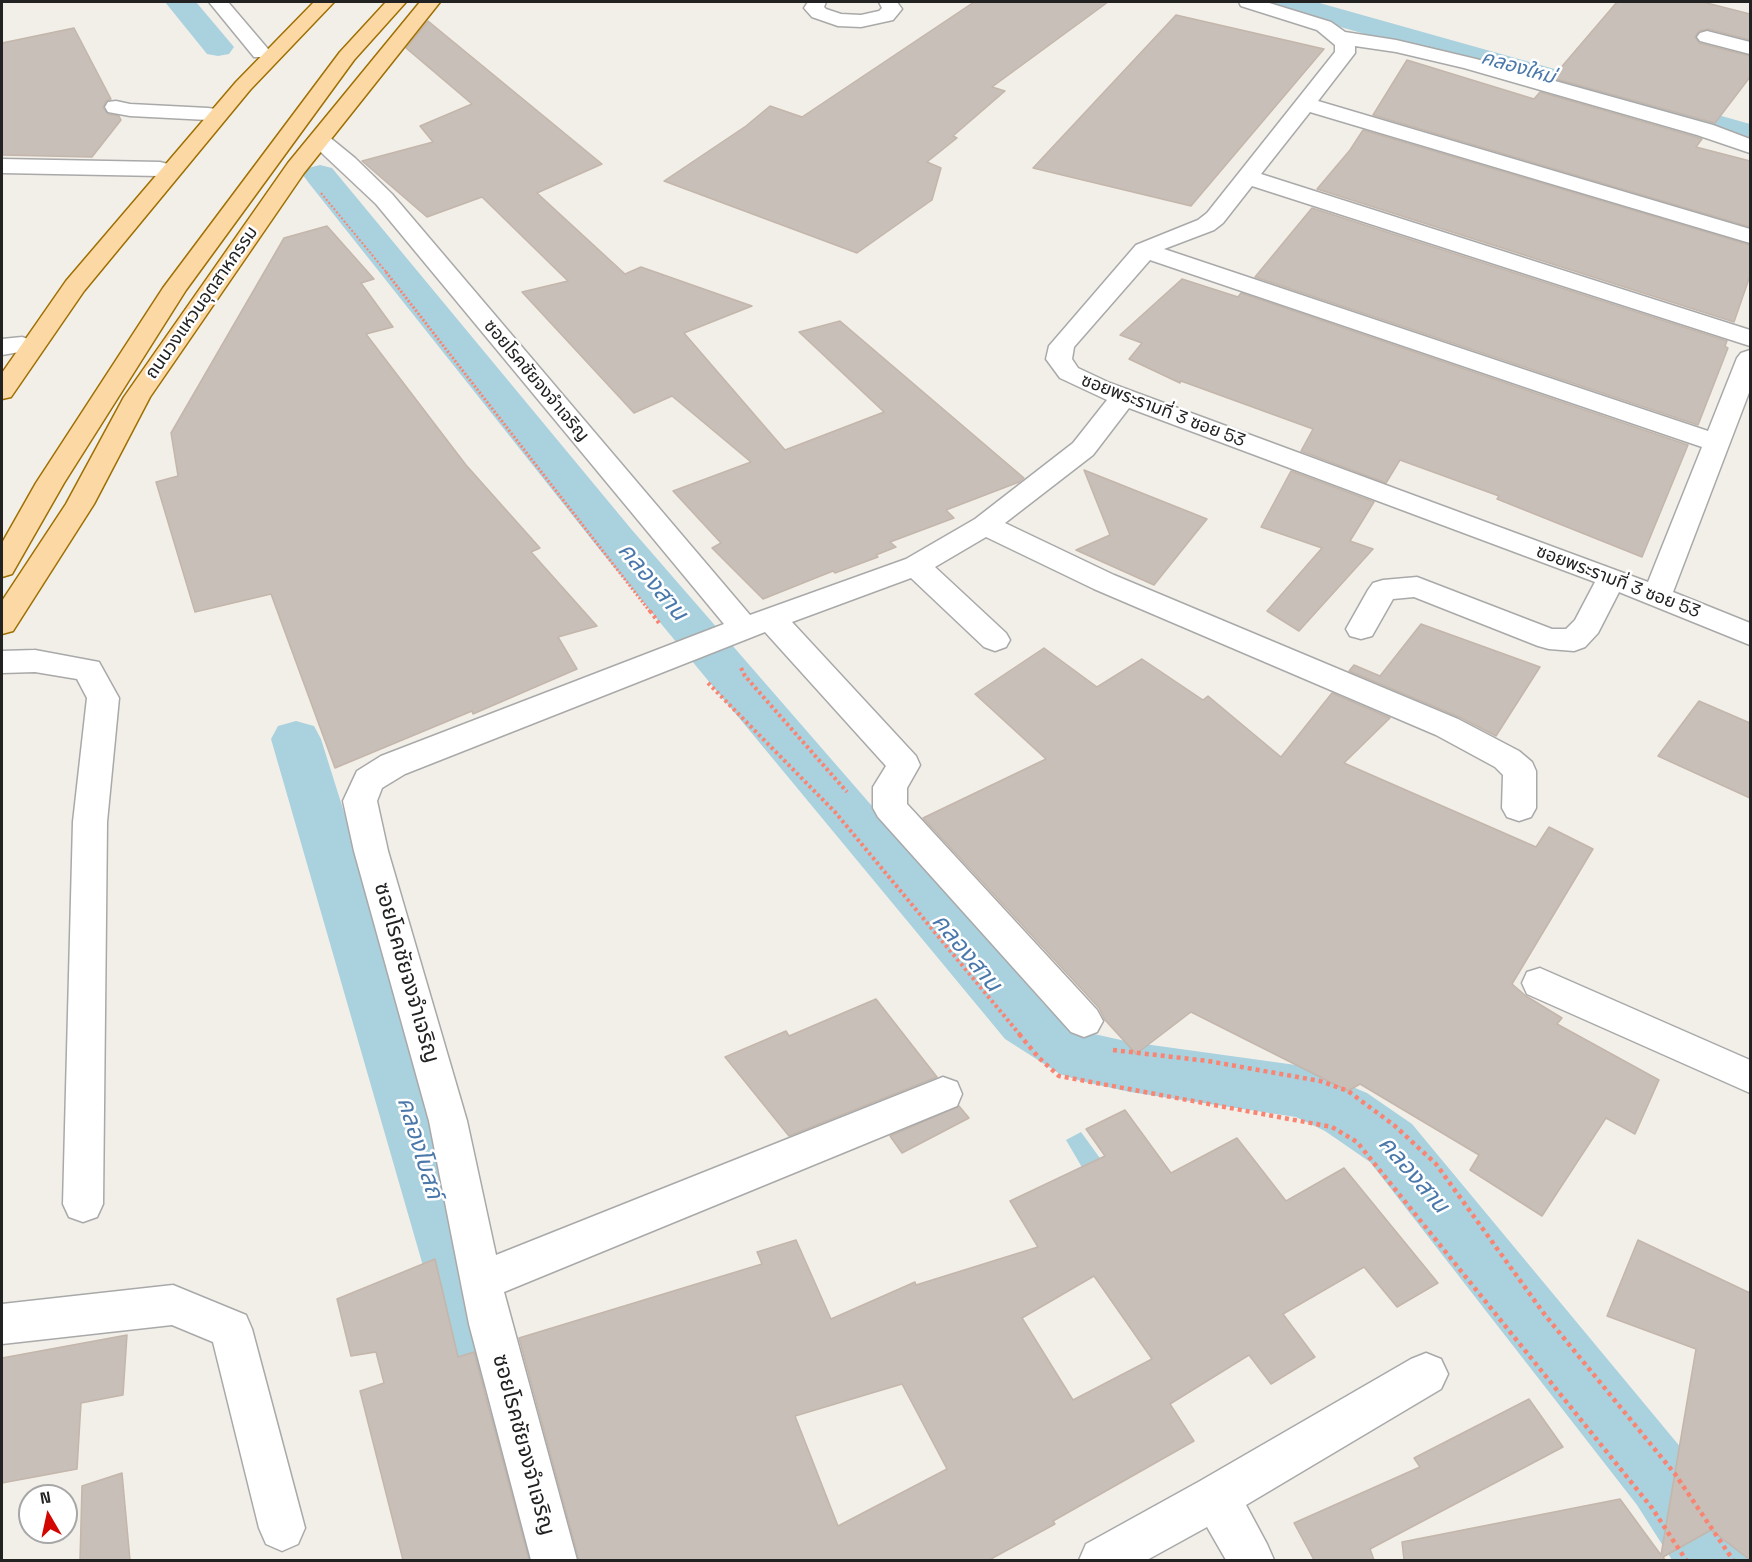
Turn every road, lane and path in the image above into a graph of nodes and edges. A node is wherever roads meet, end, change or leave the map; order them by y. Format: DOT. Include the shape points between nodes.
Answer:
graph roads {
  1 [pos="218,2"];
  2 [pos="307,2"];
  3 [pos="324,2"];
  4 [pos="396,2"];
  5 [pos="430,2"];
  6 [pos="817,2"];
  7 [pos="888,2"];
  8 [pos="1248,2"];
  9 [pos="1340,37"];
  10 [pos="1707,37"];
  11 [pos="1750,48"];
  12 [pos="261,53"];
  13 [pos="1305,104"];
  14 [pos="116,106"];
  15 [pos="208,114"];
  16 [pos="320,141"];
  17 [pos="1750,146"];
  18 [pos="2,166"];
  19 [pos="159,169"];
  20 [pos="1247,177"];
  21 [pos="1750,236"];
  22 [pos="1144,250"];
  23 [pos="1750,338"];
  24 [pos="12,346"];
  25 [pos="1750,358"];
  26 [pos="2,371"];
  27 [pos="2,391"];
  28 [pos="1123,398"];
  29 [pos="1718,443"];
  30 [pos="985,525"];
  31 [pos="916,566"];
  32 [pos="2,567"];
  33 [pos="1612,578"];
  34 [pos="1657,596"];
  35 [pos="2,624"];
  36 [pos="1361,629"];
  37 [pos="1750,635"];
  38 [pos="727,636"];
  39 [pos="995,640"];
  40 [pos="2,662"];
  41 [pos="854,800"];
  42 [pos="1519,808"];
  43 [pos="1540,983"];
  44 [pos="1084,1021"];
  45 [pos="1108,1049"];
  46 [pos="1750,1077"];
  47 [pos="943,1094"];
  48 [pos="83,1204"];
  49 [pos="482,1281"];
  50 [pos="2,1324"];
  51 [pos="1426,1374"];
  52 [pos="1216,1497"];
  53 [pos="282,1528"];
  54 [pos="554,1560"];
  55 [pos="1102,1560"];
  56 [pos="1251,1560"];
  57 [pos="1733,1560"];
  1 -- 12 [label="street"];
  2 -- 12 [label="main road"];
  3 -- 27 [label="main road" via="243,86 90,267"];
  4 -- 32 [label="main road, ถนนวงแหวนอุตสาหกรรม" via="347,56 175,288 50,483"];
  5 -- 16 [label="main road, ถนนวงแหวนอุตสาหกรรม"];
  6 -- 7 [label="street" via="814,8 819,13 838,20 861,21 886,16 892,9"];
  8 -- 9 [label="street" via="1324,26"];
  9 -- 13 [label="street, ซอยพระรามที่ 3 ซอย 53" via="1346,52"];
  9 -- 17 [label="street" via="1469,63"];
  10 -- 11 [label="street"];
  12 -- 15 [label="main road"];
  13 -- 20 [label="street, ซอยพระรามที่ 3 ซอย 53"];
  13 -- 21 [label="street"];
  14 -- 15 [label="street"];
  15 -- 19 [label="main road"];
  16 -- 35 [label="main road, ถนนวงแหวนอุตสาหกรรม" via="296,168 137,397 80,504"];
  16 -- 38 [label="street, ซอยโรคชัยจงจำเจริญ" via="384,199"];
  18 -- 19 [label="street"];
  19 -- 24 [label="main road"];
  20 -- 22 [label="street, ซอยพระรามที่ 3 ซอย 53" via="1206,225 1160,240"];
  20 -- 23 [label="street"];
  22 -- 28 [label="street, ซอยพระรามที่ 3 ซอย 53" via="1062,346 1059,359 1069,373"];
  22 -- 29 [label="street"];
  24 -- 26 [label="main road"];
  25 -- 29 [label="street"];
  28 -- 30 [label="street, ซอยโรคชัยจงจำเจริญ" via="1083,449"];
  28 -- 33 [label="street, ซอยพระรามที่ 3 ซอย 53"];
  29 -- 34 [label="street"];
  30 -- 31 [label="street, ซอยโรคชัยจงจำเจริญ"];
  30 -- 42 [label="street" via="1104,582 1447,727 1507,759 1520,771"];
  31 -- 38 [label="street, ซอยโรคชัยจงจำเจริญ"];
  31 -- 39 [label="street"];
  33 -- 34 [label="street, ซอยพระรามที่ 3 ซอย 53"];
  33 -- 36 [label="street" via="1587,626 1574,640 1549,639 1417,587 1383,590"];
  34 -- 37 [label="street, ซอยพระรามที่ 3 ซอย 53"];
  38 -- 41 [label="path" via="745,676"];
  38 -- 44 [label="street" via="904,765 890,787 890,808"];
  38 -- 49 [label="street, ซอยโรคชัยจงจำเจริญ" via="393,765 369,780 360,801 448,1121"];
  40 -- 48 [label="street" via="34,661 88,670 103,698 90,822"];
  43 -- 46 [label="street"];
  45 -- 57 [label="path" via="1208,1061 1320,1081 1348,1091 1395,1126 1436,1164 1545,1315 1675,1474"];
  47 -- 49 [label="street"];
  49 -- 54 [label="street, ซอยโรคชัยจงจำเจริญ"];
  50 -- 53 [label="street" via="173,1305 231,1329"];
  51 -- 52 [label="street"];
  52 -- 55 [label="street"];
  52 -- 56 [label="street"];
}
